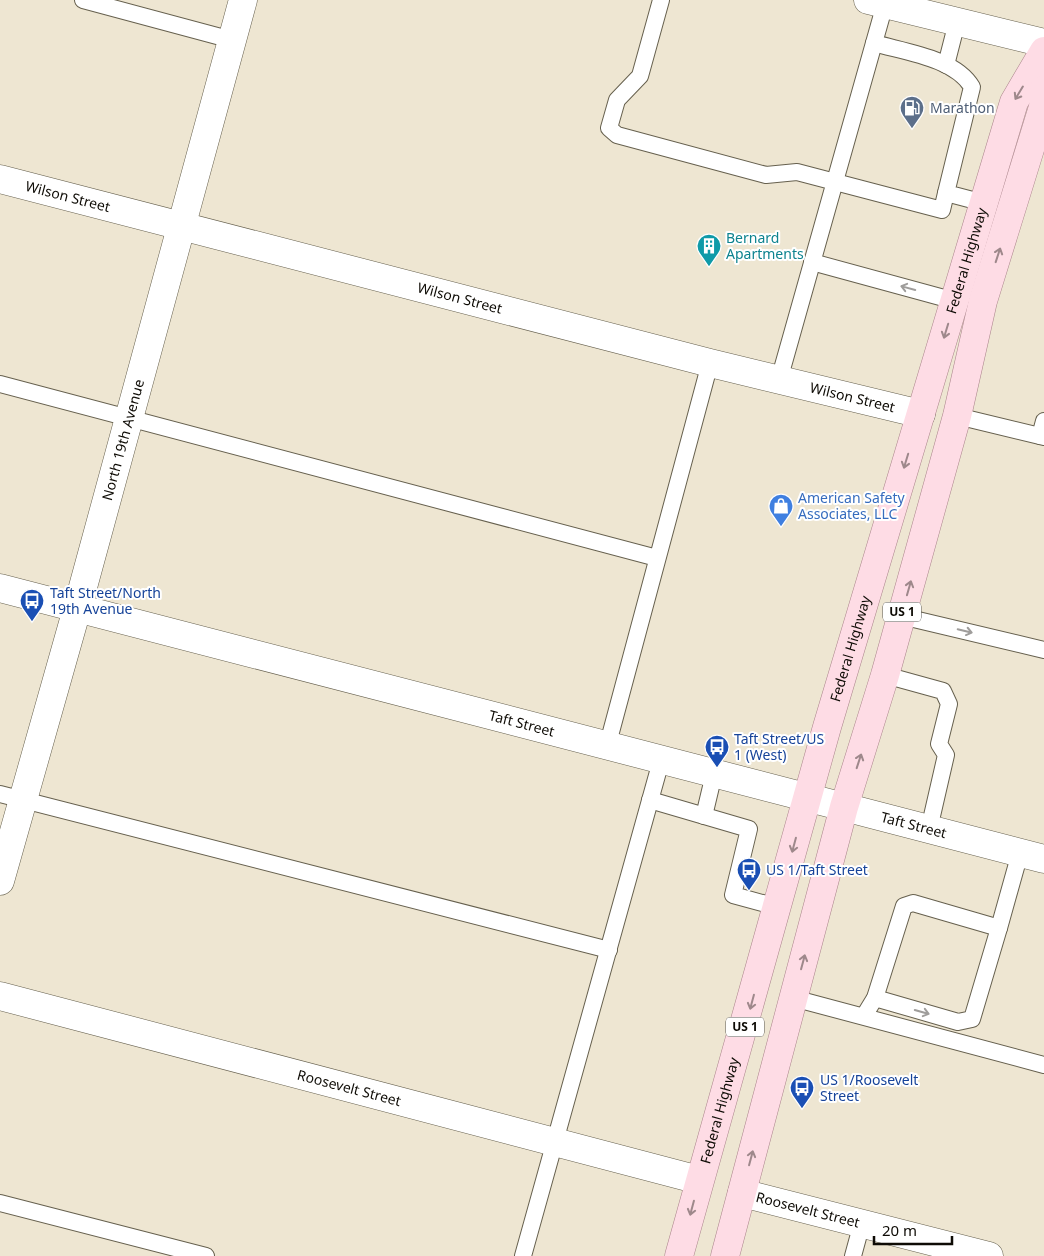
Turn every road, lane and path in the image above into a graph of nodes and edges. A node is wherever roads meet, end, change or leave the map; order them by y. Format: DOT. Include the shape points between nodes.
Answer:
graph roads {
  1 [pos="83,0"];
  2 [pos="243,0"];
  3 [pos="661,0"];
  4 [pos="874,1"];
  5 [pos="957,22"];
  6 [pos="232,40"];
  7 [pos="874,43"];
  8 [pos="1044,43"];
  9 [pos="1044,51"];
  10 [pos="946,64"];
  11 [pos="1044,90"];
  12 [pos="0,179"];
  13 [pos="835,182"];
  14 [pos="946,193"];
  15 [pos="984,203"];
  16 [pos="181,226"];
  17 [pos="812,262"];
  18 [pos="955,300"];
  19 [pos="710,363"];
  20 [pos="779,380"];
  21 [pos="0,384"];
  22 [pos="920,414"];
  23 [pos="957,416"];
  24 [pos="129,418"];
  25 [pos="1043,431"];
  26 [pos="657,558"];
  27 [pos="0,588"];
  28 [pos="77,609"];
  29 [pos="901,616"];
  30 [pos="1044,650"];
  31 [pos="885,675"];
  32 [pos="607,747"];
  33 [pos="661,761"];
  34 [pos="714,774"];
  35 [pos="11,797"];
  36 [pos="806,798"];
  37 [pos="650,800"];
  38 [pos="844,807"];
  39 [pos="704,816"];
  40 [pos="929,829"];
  41 [pos="1032,856"];
  42 [pos="0,881"];
  43 [pos="777,907"];
  44 [pos="999,928"];
  45 [pos="609,950"];
  46 [pos="0,996"];
  47 [pos="793,998"];
  48 [pos="876,998"];
  49 [pos="864,1016"];
  50 [pos="1044,1065"];
  51 [pos="556,1143"];
  52 [pos="699,1180"];
  53 [pos="742,1193"];
  54 [pos="0,1203"];
  55 [pos="862,1224"];
  56 [pos="731,1255"];
  57 [pos="206,1256"];
  58 [pos="523,1256"];
  59 [pos="679,1256"];
  60 [pos="853,1256"];
  61 [pos="989,1256"];
  1 -- 6 [label="lane"];
  2 -- 6 [label="street, North 19th Avenue"];
  3 -- 13 [label="lane" via="640,76 617,100 610,128 617,135 766,175 797,172"];
  4 -- 5 [label="street"];
  4 -- 7 [label="lane"];
  5 -- 8 [label="street"];
  5 -- 10 [label="lane"];
  6 -- 16 [label="street, North 19th Avenue"];
  7 -- 10 [label="lane"];
  7 -- 13 [label="lane"];
  9 -- 15 [label="main road, Federal Highway / US 1, one-way" via="1014,102"];
  10 -- 14 [label="lane" via="961,73 972,87"];
  23 -- 11 [label="main road, Federal Highway / US 1, one-way" via="983,301 1023,178 1043,107"];
  12 -- 16 [label="street, Wilson Street"];
  13 -- 14 [label="lane" via="942,210"];
  13 -- 17 [label="lane"];
  14 -- 15 [label="lane"];
  15 -- 18 [label="main road, Federal Highway / US 1"];
  16 -- 19 [label="street, Wilson Street"];
  16 -- 24 [label="street, North 19th Avenue"];
  18 -- 17 [label="lane, one-way"];
  17 -- 20 [label="lane"];
  18 -- 22 [label="main road, Federal Highway / US 1, one-way"];
  19 -- 20 [label="street, Wilson Street"];
  19 -- 26 [label="lane"];
  20 -- 22 [label="street, Wilson Street"];
  21 -- 24 [label="lane"];
  22 -- 36 [label="main road, Federal Highway / US 1, one-way"];
  23 -- 25 [label="lane"];
  29 -- 23 [label="main road, Federal Highway / US 1, one-way"];
  24 -- 26 [label="lane"];
  24 -- 28 [label="street, North 19th Avenue"];
  26 -- 32 [label="lane"];
  27 -- 28 [label="street, Taft Street"];
  28 -- 32 [label="street, Taft Street"];
  28 -- 35 [label="street, North 19th Avenue"];
  29 -- 30 [label="lane, one-way"];
  29 -- 31 [label="main road, Federal Highway / US 1"];
  38 -- 31 [label="main road, Federal Highway / US 1, one-way"];
  31 -- 40 [label="lane" via="943,691 949,704 939,744 946,755"];
  32 -- 33 [label="street, Taft Street"];
  33 -- 34 [label="street, Taft Street"];
  33 -- 37 [label="lane"];
  34 -- 36 [label="street, Taft Street"];
  34 -- 39 [label="lane"];
  35 -- 42 [label="street, North 19th Avenue"];
  35 -- 45 [label="lane"];
  36 -- 38 [label="street, Taft Street"];
  36 -- 43 [label="main road, Federal Highway / US 1, one-way"];
  37 -- 39 [label="lane"];
  37 -- 45 [label="lane"];
  38 -- 40 [label="street, Taft Street"];
  47 -- 38 [label="main road, Federal Highway / US 1, one-way"];
  39 -- 43 [label="lane" via="749,829 732,895"];
  40 -- 41 [label="street, Taft Street"];
  41 -- 44 [label="lane"];
  43 -- 52 [label="main road, Federal Highway / US 1, one-way"];
  48 -- 44 [label="lane, one-way" via="958,1022 972,1019"];
  44 -- 48 [label="lane" via="913,903 904,906"];
  45 -- 51 [label="lane"];
  46 -- 51 [label="street, Roosevelt Street"];
  47 -- 49 [label="lane"];
  53 -- 47 [label="main road, Federal Highway / US 1, one-way"];
  48 -- 49 [label="lane"];
  49 -- 50 [label="lane"];
  51 -- 52 [label="street, Roosevelt Street"];
  51 -- 58 [label="lane"];
  52 -- 59 [label="main road, Federal Highway / US 1, one-way"];
  53 -- 55 [label="street, Roosevelt Street"];
  53 -- 56 [label="main road, Federal Highway / US 1"];
  54 -- 57 [label="lane"];
  55 -- 60 [label="lane"];
  55 -- 61 [label="street, Roosevelt Street"];
}
